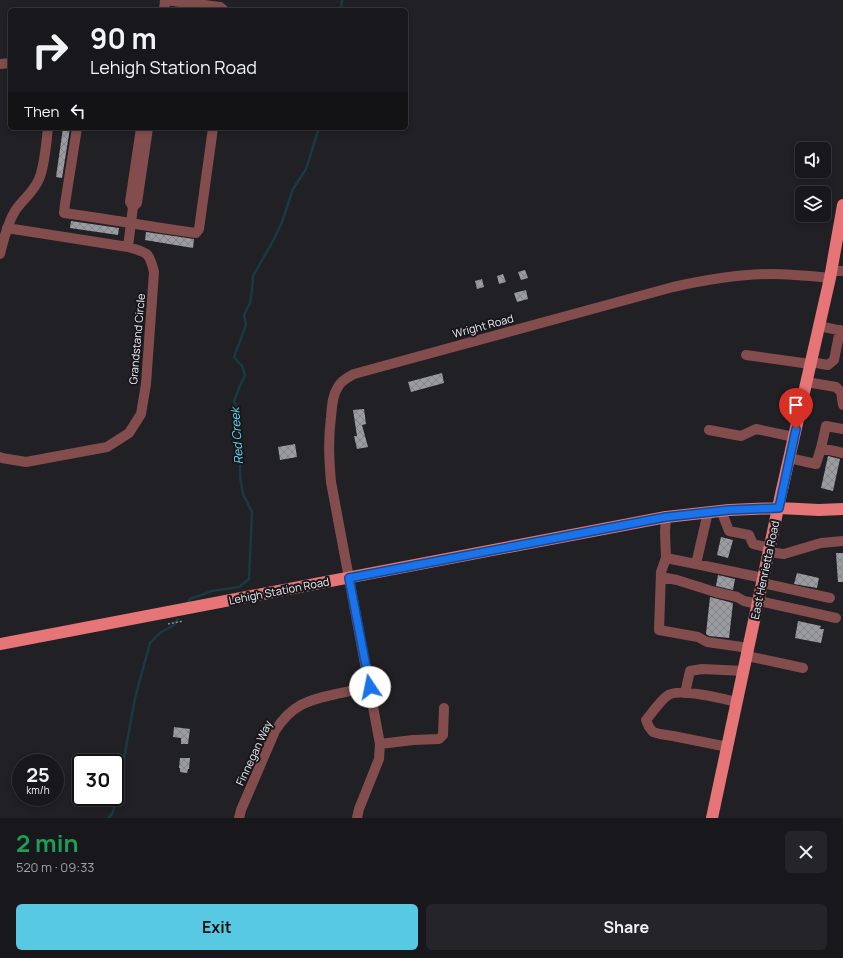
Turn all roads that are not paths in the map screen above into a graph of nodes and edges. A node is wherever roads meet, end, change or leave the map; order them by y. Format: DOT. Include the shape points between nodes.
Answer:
graph roads {
  1 [pos="165,0"];
  2 [pos="221,8"];
  3 [pos="48,130"];
  4 [pos="77,130"];
  5 [pos="141,130"];
  6 [pos="148,130"];
  7 [pos="213,130"];
  8 [pos="843,205"];
  9 [pos="133,207"];
  10 [pos="131,223"];
  11 [pos="841,226"];
  12 [pos="7,228"];
  13 [pos="128,247"];
  14 [pos="0,254"];
  15 [pos="835,273"];
  16 [pos="819,326"];
  17 [pos="841,331"];
  18 [pos="746,355"];
  19 [pos="811,363"];
  20 [pos="806,382"];
  21 [pos="843,406"];
  22 [pos="843,429"];
  23 [pos="709,430"];
  24 [pos="794,437"];
  25 [pos="821,448"];
  26 [pos="843,453"];
  27 [pos="0,457"];
  28 [pos="790,458"];
  29 [pos="779,508"];
  30 [pos="843,509"];
  31 [pos="721,510"];
  32 [pos="708,512"];
  33 [pos="666,517"];
  34 [pos="843,541"];
  35 [pos="770,550"];
  36 [pos="666,558"];
  37 [pos="696,564"];
  38 [pos="661,577"];
  39 [pos="349,578"];
  40 [pos="763,581"];
  41 [pos="830,598"];
  42 [pos="758,603"];
  43 [pos="836,618"];
  44 [pos="0,644"];
  45 [pos="748,652"];
  46 [pos="803,668"];
  47 [pos="744,671"];
  48 [pos="370,687"];
  49 [pos="685,693"];
  50 [pos="737,702"];
  51 [pos="444,708"];
  52 [pos="380,744"];
  53 [pos="728,747"];
  54 [pos="239,818"];
  55 [pos="357,818"];
  56 [pos="712,818"];
  1 -- 2 [label="street"];
  3 -- 12 [label="street" via="39,181 15,211"];
  4 -- 10 [label="street" via="64,213"];
  5 -- 9 [label="street" via="130,202"];
  6 -- 9 [label="street" via="137,203"];
  7 -- 10 [label="street" via="200,229 196,233"];
  8 -- 11 [label="main road, East Henrietta Road"];
  9 -- 10 [label="street"];
  10 -- 13 [label="street"];
  11 -- 15 [label="main road, East Henrietta Road"];
  12 -- 13 [label="street, Grandstand Circle"];
  12 -- 14 [label="street"];
  13 -- 27 [label="street, Grandstand Circle" via="146,252 154,272 146,384 141,414 129,433 107,447 26,462"];
  15 -- 16 [label="main road, East Henrietta Road"];
  15 -- 39 [label="street, Wright Road" via="750,275 673,286 385,365 354,374 346,379 338,386 334,395 328,438 331,482"];
  16 -- 17 [label="street"];
  16 -- 19 [label="main road, East Henrietta Road"];
  17 -- 19 [label="street" via="834,360 828,365"];
  18 -- 19 [label="street"];
  19 -- 20 [label="main road, East Henrietta Road"];
  20 -- 21 [label="street" via="836,388 841,392"];
  20 -- 24 [label="main road, East Henrietta Road"];
  22 -- 25 [label="street" via="826,426"];
  23 -- 24 [label="street" via="741,436 756,429"];
  24 -- 28 [label="main road, East Henrietta Road"];
  25 -- 26 [label="street"];
  25 -- 28 [label="street" via="816,464"];
  28 -- 29 [label="main road, East Henrietta Road"];
  29 -- 30 [label="main road, Lehigh Station Road"];
  29 -- 31 [label="main road, Lehigh Station Road"];
  29 -- 35 [label="main road, East Henrietta Road"];
  31 -- 32 [label="main road, Lehigh Station Road"];
  31 -- 35 [label="street" via="729,531 749,535 754,544"];
  32 -- 33 [label="main road, Lehigh Station Road"];
  32 -- 37 [label="street"];
  33 -- 36 [label="street"];
  33 -- 39 [label="main road, Lehigh Station Road"];
  34 -- 35 [label="street" via="821,543 784,554"];
  35 -- 40 [label="main road, East Henrietta Road"];
  36 -- 37 [label="street"];
  36 -- 38 [label="street"];
  37 -- 40 [label="street"];
  38 -- 42 [label="street"];
  38 -- 45 [label="street" via="659,630"];
  39 -- 44 [label="main road, Lehigh Station Road"];
  39 -- 48 [label="street, Wright Road"];
  40 -- 41 [label="street"];
  40 -- 42 [label="main road, East Henrietta Road"];
  42 -- 43 [label="street"];
  42 -- 45 [label="main road, East Henrietta Road"];
  45 -- 46 [label="street"];
  45 -- 47 [label="main road, East Henrietta Road"];
  47 -- 49 [label="street" via="690,671"];
  47 -- 50 [label="main road, East Henrietta Road"];
  48 -- 52 [label="street, Wright Road"];
  48 -- 54 [label="street, Finnegan Way" via="310,700 286,716 275,731"];
  49 -- 50 [label="street"];
  49 -- 53 [label="street" via="667,695 646,720 649,727 653,732 660,734"];
  50 -- 53 [label="main road, East Henrietta Road"];
  51 -- 52 [label="street" via="444,735 439,739"];
  52 -- 55 [label="street, Wright Road" via="379,759"];
  53 -- 56 [label="main road, East Henrietta Road"];
}
